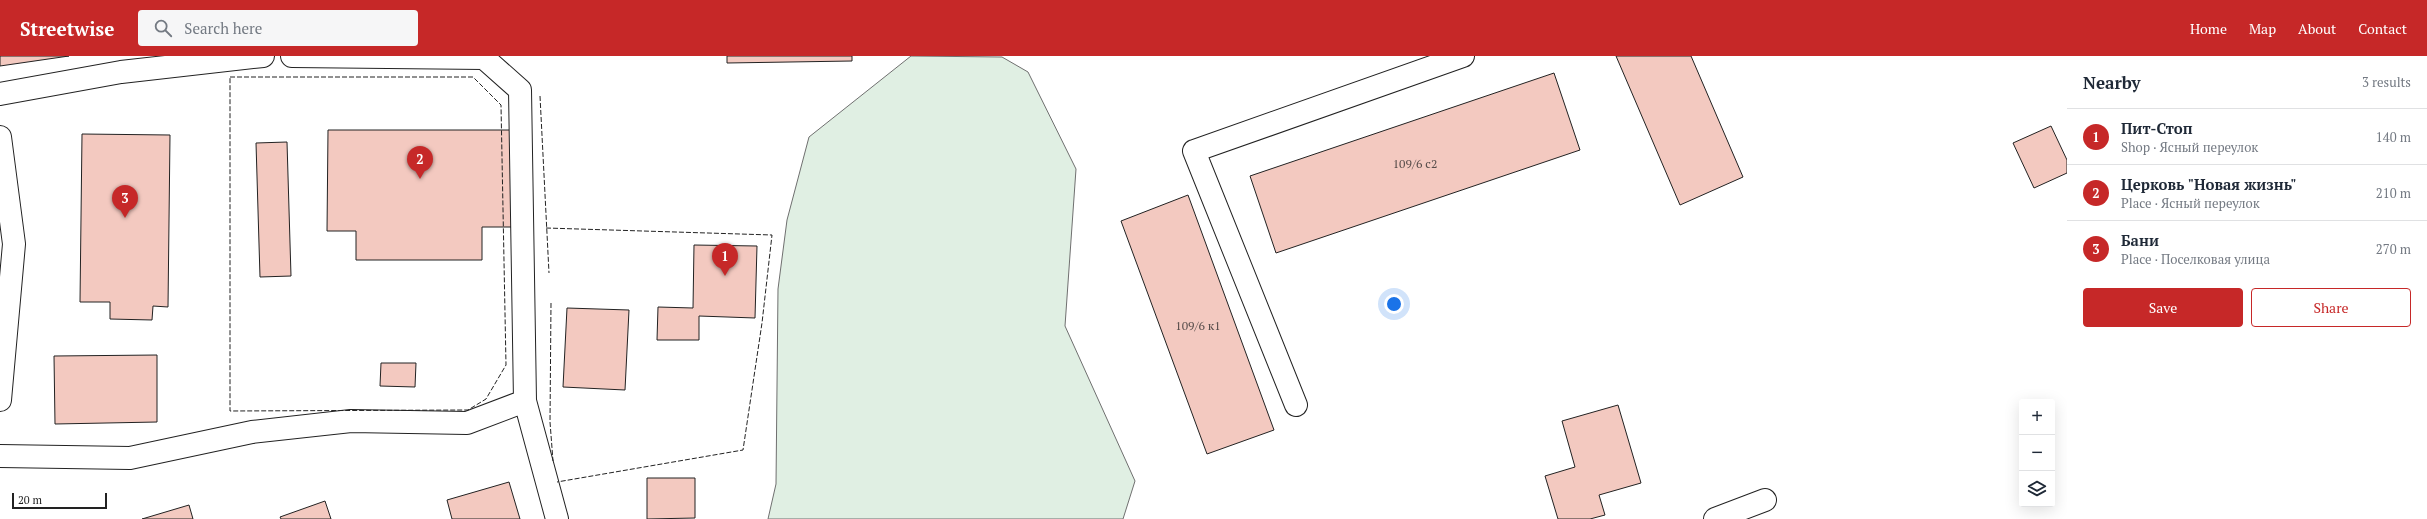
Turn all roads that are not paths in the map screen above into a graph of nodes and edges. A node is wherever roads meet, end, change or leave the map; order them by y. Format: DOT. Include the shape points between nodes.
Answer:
graph roads {
  1 [pos="263,56"];
  2 [pos="292,56"];
  3 [pos="1463,56"];
  4 [pos="0,94"];
  5 [pos="0,138"];
  6 [pos="0,400"];
  7 [pos="525,401"];
  8 [pos="1296,405"];
  9 [pos="0,456"];
  10 [pos="1765,500"];
  11 [pos="557,519"];
  12 [pos="1715,519"];
  1 -- 4 [label="street" via="121,72"];
  2 -- 7 [label="street" via="484,58 520,90"];
  3 -- 8 [label="street" via="1194,151"];
  5 -- 6 [label="street" via="14,244"];
  7 -- 9 [label="street" via="467,424 351,421 252,432 130,458"];
  7 -- 11 [label="street"];
  10 -- 12 [label="street"];
}
